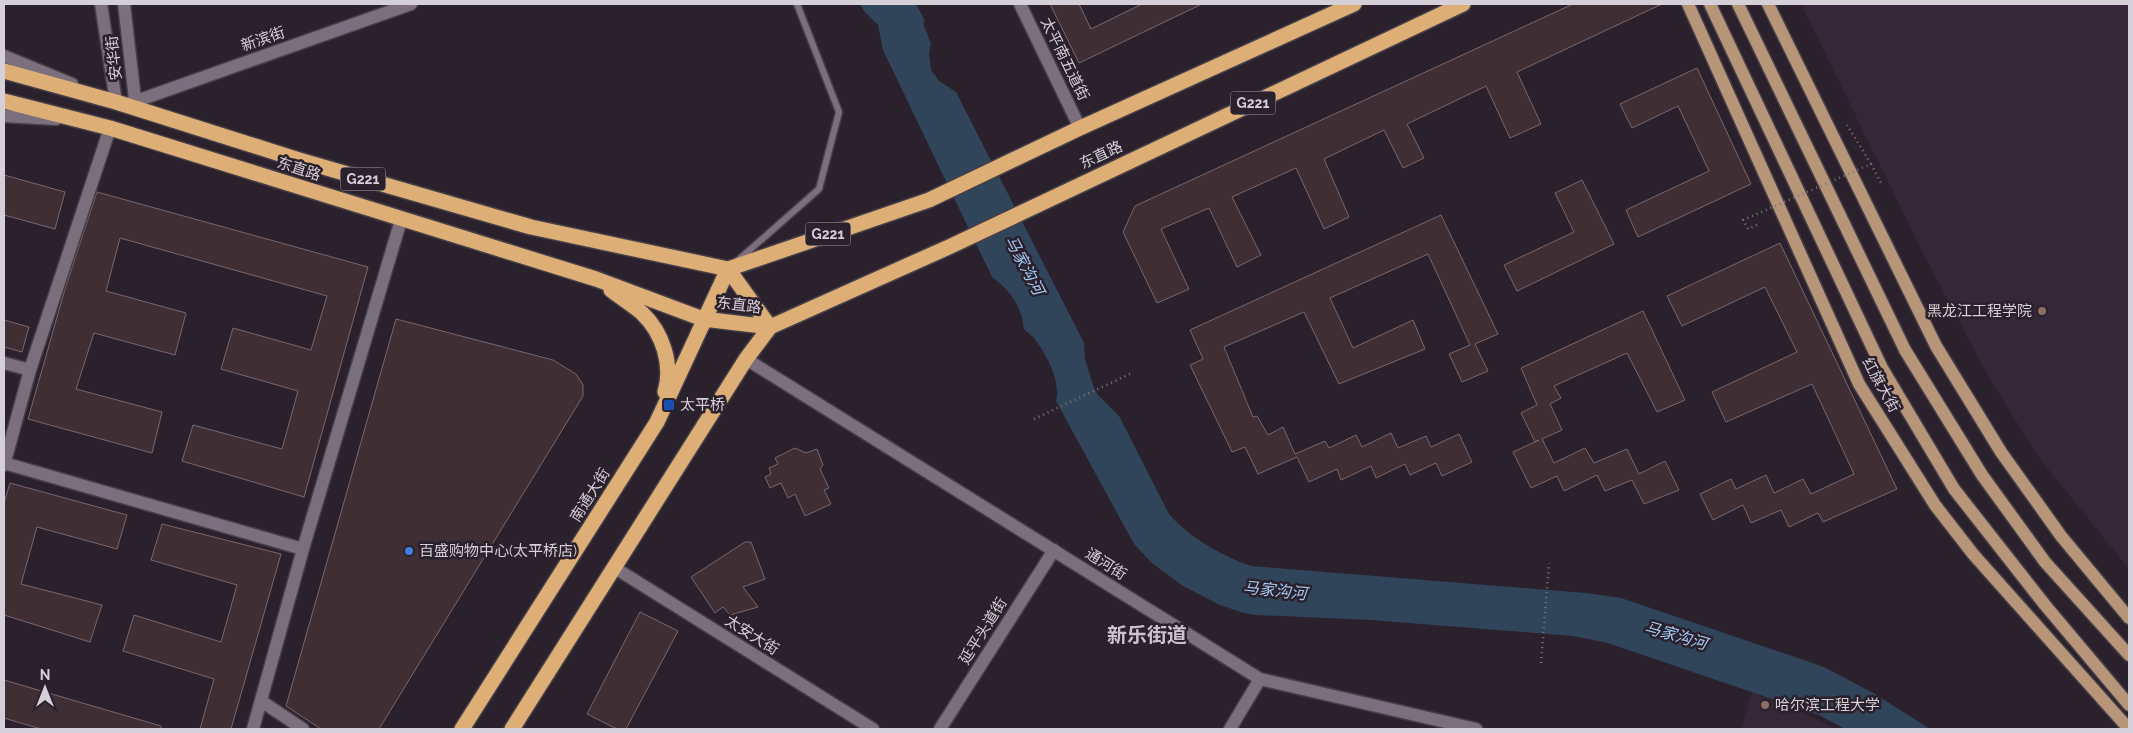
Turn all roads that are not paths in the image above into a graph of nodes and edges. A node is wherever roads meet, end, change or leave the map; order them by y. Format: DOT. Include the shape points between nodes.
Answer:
graph roads {
  1 [pos="101,4"];
  2 [pos="124,4"];
  3 [pos="411,4"];
  4 [pos="797,4"];
  5 [pos="1020,4"];
  6 [pos="1354,4"];
  7 [pos="1463,4"];
  8 [pos="1688,4"];
  9 [pos="1710,4"];
  10 [pos="1738,4"];
  11 [pos="1768,4"];
  12 [pos="4,56"];
  13 [pos="4,71"];
  14 [pos="4,101"];
  15 [pos="128,104"];
  16 [pos="4,116"];
  17 [pos="84,121"];
  18 [pos="110,128"];
  19 [pos="1080,128"];
  20 [pos="401,220"];
  21 [pos="728,268"];
  22 [pos="596,279"];
  23 [pos="703,319"];
  24 [pos="770,327"];
  25 [pos="746,359"];
  26 [pos="4,362"];
  27 [pos="30,370"];
  28 [pos="656,422"];
  29 [pos="4,464"];
  30 [pos="303,549"];
  31 [pos="1054,550"];
  32 [pos="615,568"];
  33 [pos="2129,618"];
  34 [pos="2129,655"];
  35 [pos="1260,679"];
  36 [pos="261,701"];
  37 [pos="2129,705"];
  38 [pos="253,729"];
  39 [pos="303,729"];
  40 [pos="462,729"];
  41 [pos="512,729"];
  42 [pos="873,729"];
  43 [pos="940,729"];
  44 [pos="1230,729"];
  45 [pos="1476,729"];
  46 [pos="2129,729"];
  1 -- 15 [label="street, 安华街"];
  2 -- 15 [label="street, 安华街"];
  3 -- 15 [label="street, 新滨街"];
  4 -- 21 [label="lane" via="839,112 819,189"];
  5 -- 19 [label="street, 太平南五道街"];
  6 -- 19 [label="highway, G221"];
  7 -- 24 [label="highway, 东直路 / G221" via="951,246"];
  8 -- 46 [label="main road, 红旗大街" via="1859,384 1935,505"];
  9 -- 37 [label="main road, 红旗大街" via="1882,368 1950,481 2045,605"];
  10 -- 34 [label="main road" via="1905,350 1982,475 2045,562"];
  11 -- 33 [label="main road" via="1936,346 2001,452 2061,536"];
  12 -- 15 [label="street"];
  13 -- 15 [label="highway, 东直路 / G221"];
  14 -- 17 [label="highway, 东直路"];
  15 -- 21 [label="highway, 东直路 / G221" via="299,160 531,227"];
  16 -- 17 [label="street"];
  17 -- 18 [label="highway, 东直路"];
  18 -- 20 [label="highway, 东直路"];
  18 -- 27 [label="street"];
  19 -- 21 [label="highway, G221" via="929,200"];
  20 -- 22 [label="highway, 东直路"];
  20 -- 30 [label="street"];
  21 -- 23 [label="highway, 南通大街"];
  21 -- 24 [label="highway"];
  22 -- 23 [label="highway, 东直路"];
  22 -- 28 [label="highway" via="643,314 659,336 668,359 668,380"];
  23 -- 24 [label="highway, 东直路"];
  23 -- 28 [label="highway, 南通大街"];
  24 -- 25 [label="highway"];
  25 -- 31 [label="street, 通河街"];
  25 -- 32 [label="highway"];
  26 -- 27 [label="street"];
  27 -- 29 [label="street"];
  28 -- 40 [label="highway, 南通大街"];
  29 -- 30 [label="street"];
  30 -- 36 [label="street"];
  31 -- 35 [label="street, 通河街"];
  31 -- 43 [label="street, 延平头道街"];
  32 -- 41 [label="highway"];
  32 -- 42 [label="street, 太安大街"];
  35 -- 44 [label="street"];
  35 -- 45 [label="street, 通河街"];
  36 -- 38 [label="street"];
  36 -- 39 [label="street"];
}
